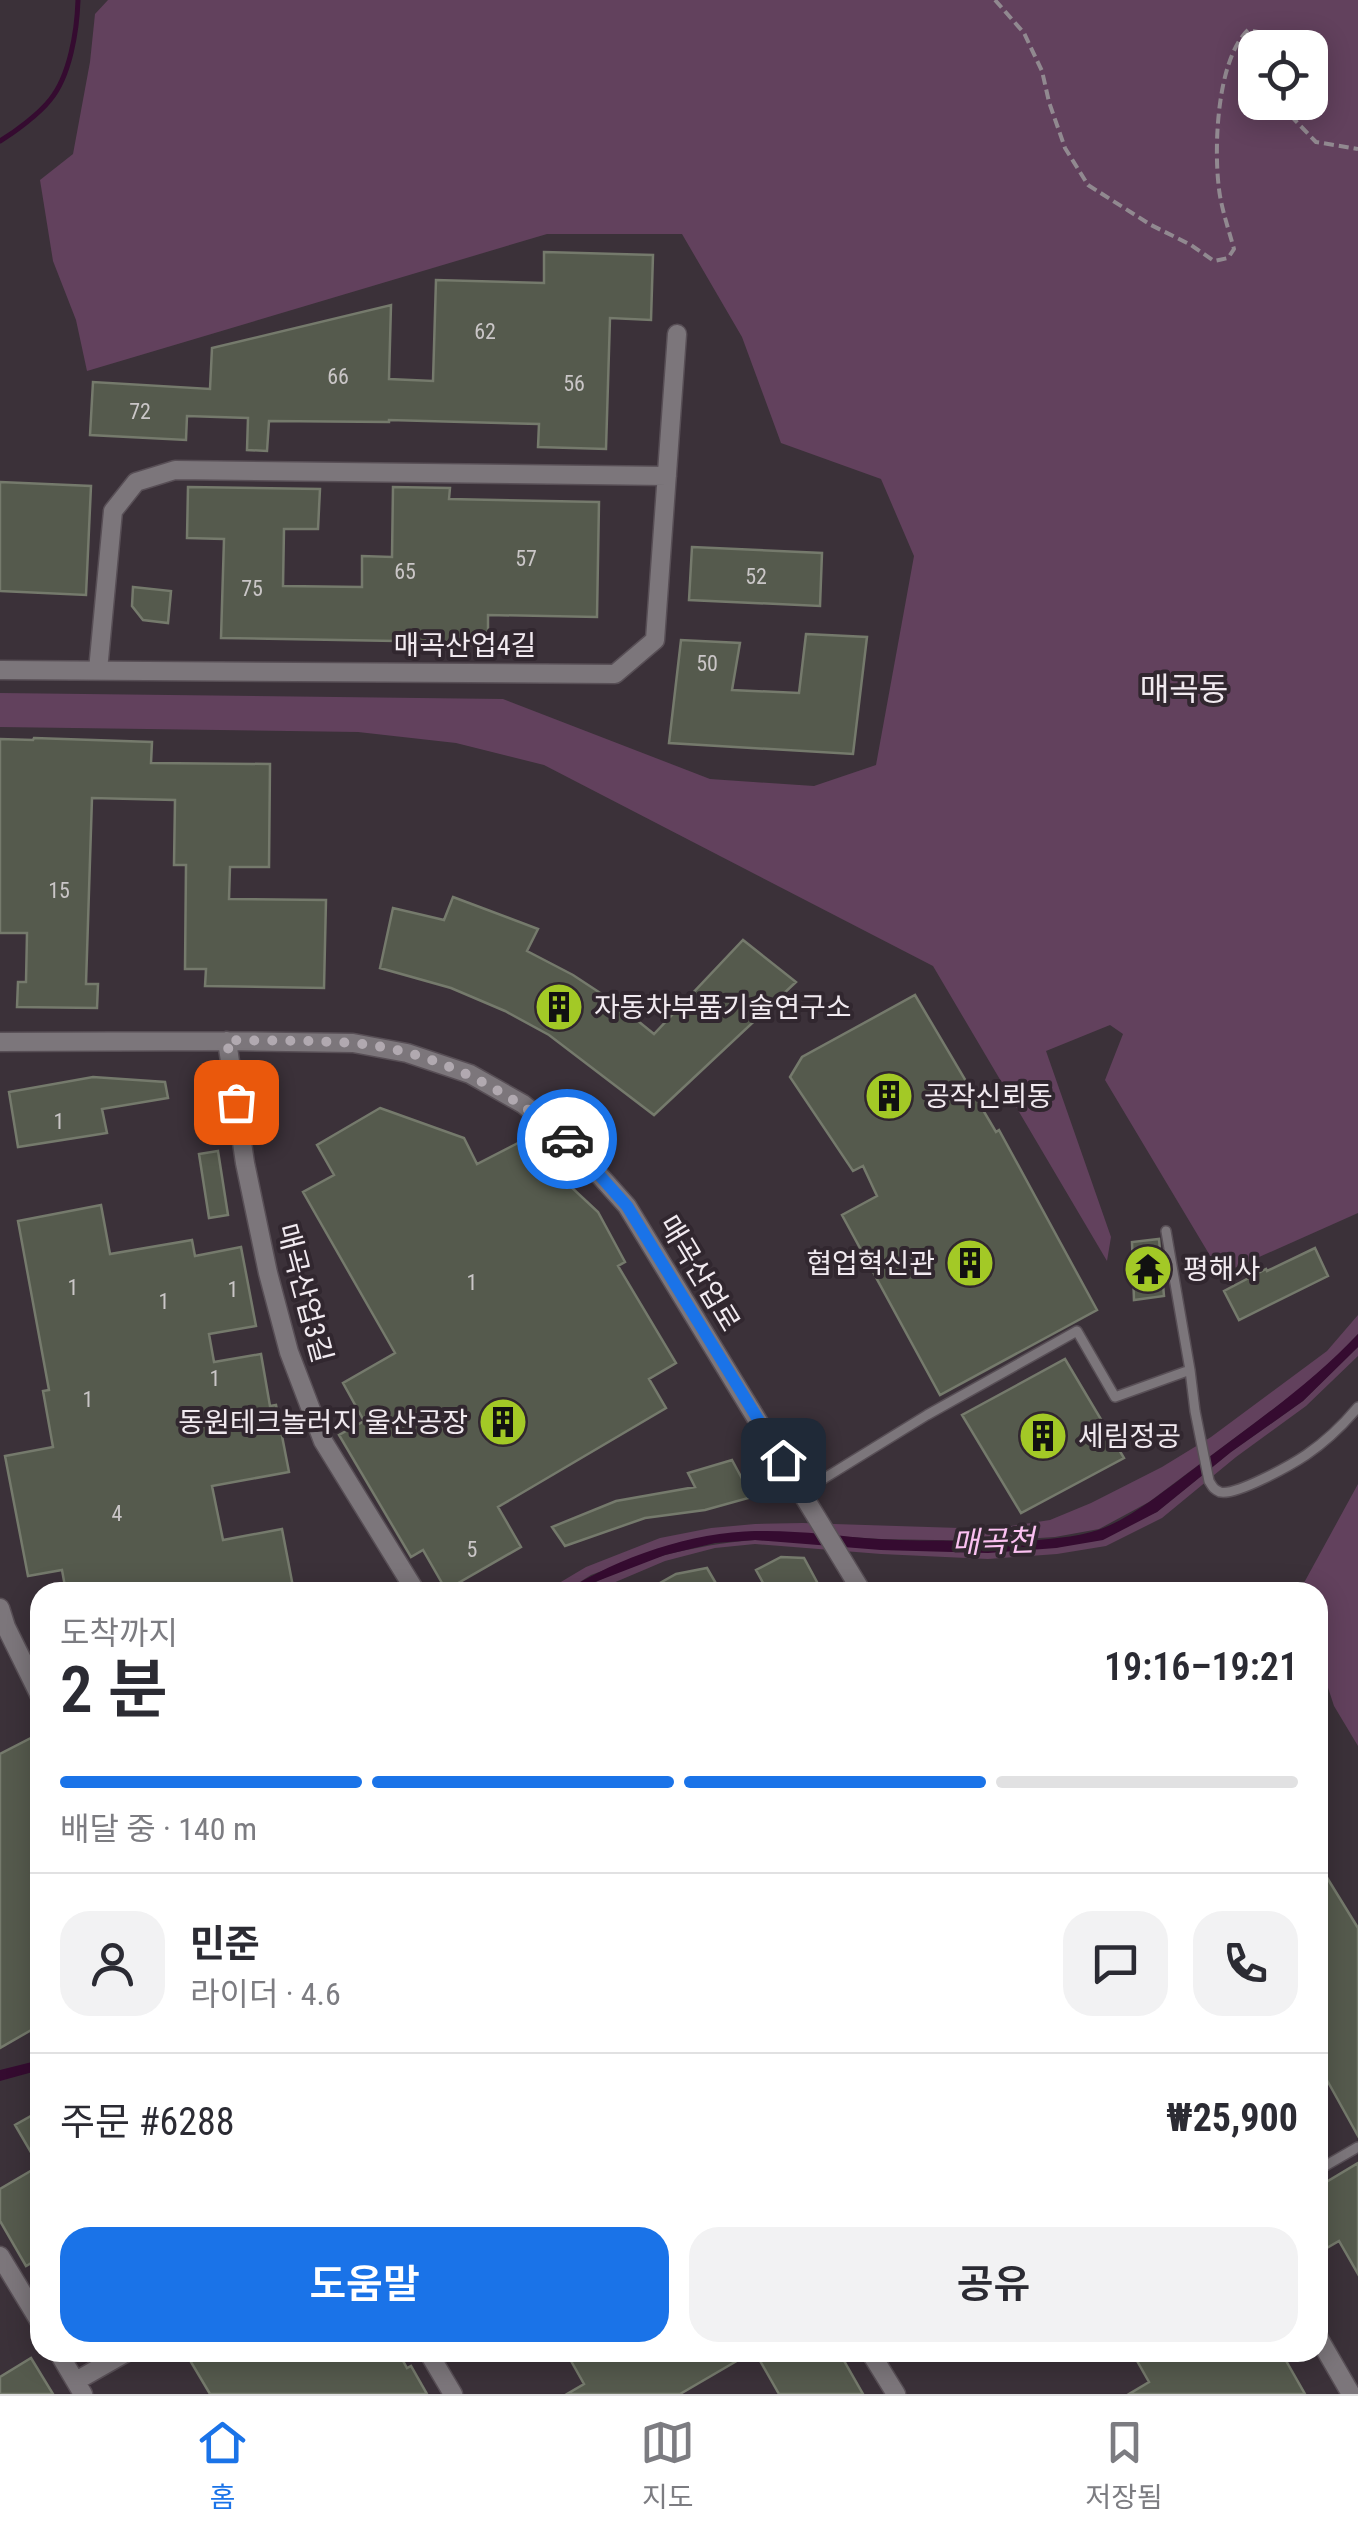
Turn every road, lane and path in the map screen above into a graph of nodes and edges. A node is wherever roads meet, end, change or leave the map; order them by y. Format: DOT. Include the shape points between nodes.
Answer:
graph roads {
  1 [pos="995,0"];
  2 [pos="1238,43"];
  3 [pos="1295,120"];
  4 [pos="1358,149"];
  5 [pos="677,334"];
  6 [pos="666,476"];
  7 [pos="0,670"];
  8 [pos="98,670"];
  9 [pos="227,1040"];
  10 [pos="0,1042"];
  11 [pos="1166,1231"];
  12 [pos="1190,1370"];
  13 [pos="1358,1407"];
  14 [pos="802,1492"];
  15 [pos="410,1582"];
  16 [pos="856,1582"];
  17 [pos="0,1608"];
  18 [pos="30,1676"];
  19 [pos="1358,2146"];
  20 [pos="1328,2164"];
  21 [pos="0,2256"];
  22 [pos="30,2306"];
  23 [pos="1328,2354"];
  24 [pos="64,2362"];
  25 [pos="114,2362"];
  26 [pos="434,2362"];
  27 [pos="876,2362"];
  28 [pos="80,2388"];
  29 [pos="452,2394"];
  30 [pos="896,2394"];
  31 [pos="1351,2394"];
  1 -- 2 [label="path" via="1024,34 1065,148 1088,184 1214,261 1234,249 1219,194 1218,107"];
  3 -- 4 [label="path" via="1316,142"];
  5 -- 6 [label="street, 매곡산업4길"];
  6 -- 8 [label="street" via="176,470 136,482 113,511"];
  6 -- 8 [label="street, 매곡산업4길" via="654,640 616,674"];
  7 -- 8 [label="street, 매곡산업4길"];
  9 -- 10 [label="street, 매곡산업로"];
  9 -- 14 [label="street, 매곡산업로" via="354,1043 407,1053 470,1074 537,1115 627,1206"];
  9 -- 15 [label="street, 매곡산업3길" via="255,1215 294,1366 324,1441"];
  11 -- 12 [label="lane"];
  12 -- 13 [label="lane" via="1209,1482 1222,1493 1303,1457"];
  12 -- 14 [label="lane" via="1115,1397 1077,1331"];
  14 -- 16 [label="street, 매곡산업로"];
  17 -- 18 [label="street"];
  19 -- 20 [label="lane"];
  21 -- 22 [label="street"];
  23 -- 31 [label="street"];
  24 -- 28 [label="street"];
  25 -- 28 [label="street"];
  26 -- 29 [label="street"];
  27 -- 30 [label="street"];
}
